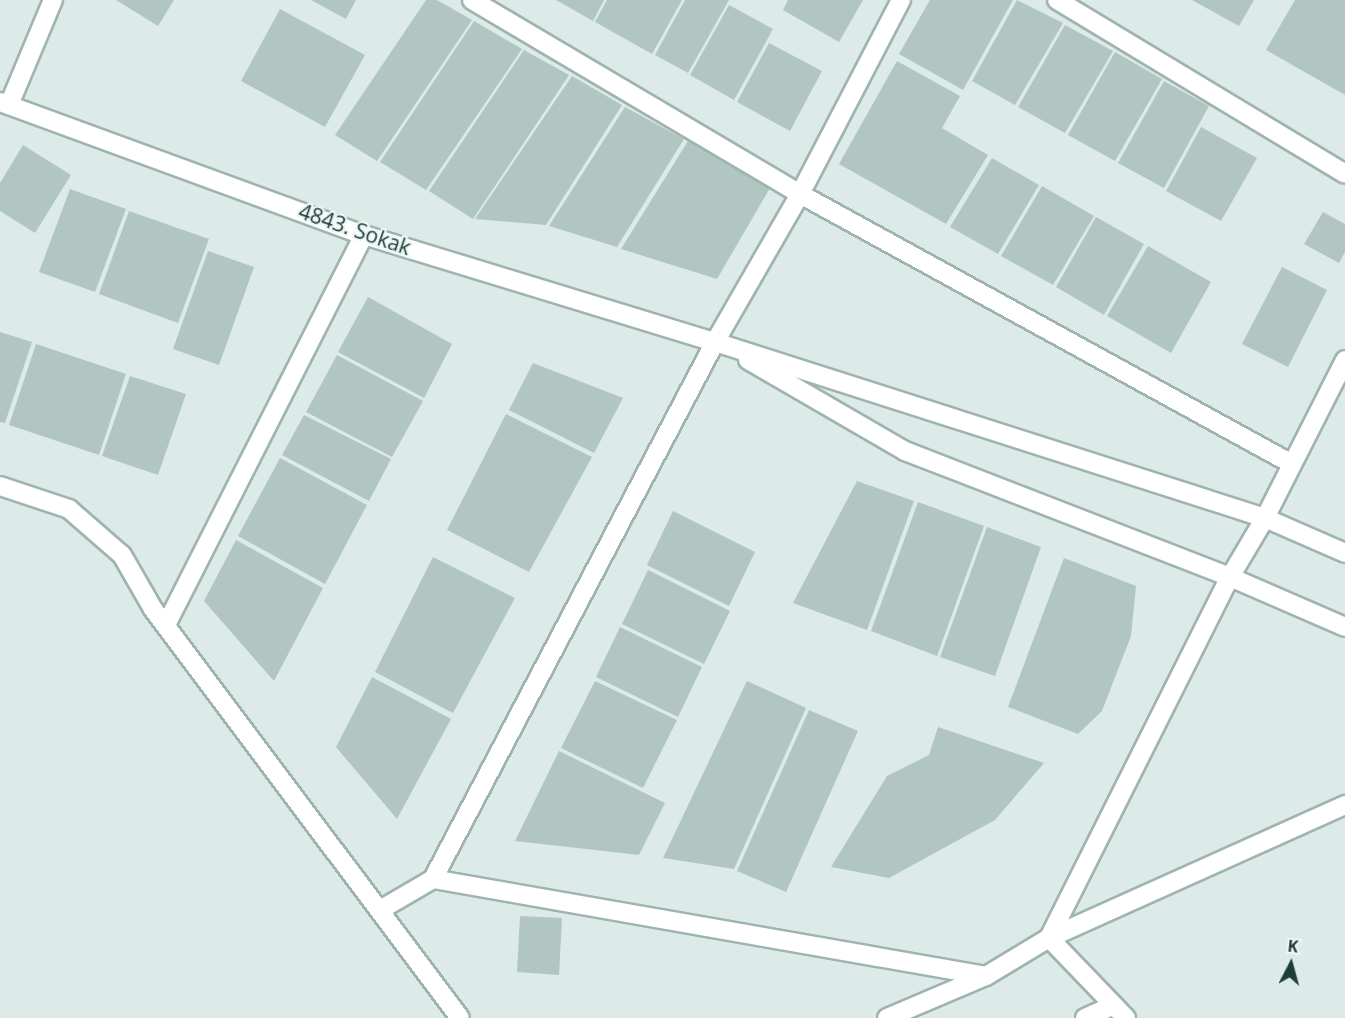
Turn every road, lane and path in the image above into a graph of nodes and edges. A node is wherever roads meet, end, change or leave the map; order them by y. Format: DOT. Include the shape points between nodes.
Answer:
graph roads {
  1 [pos="53,0"];
  2 [pos="472,0"];
  3 [pos="901,0"];
  4 [pos="1057,0"];
  5 [pos="4,103"];
  6 [pos="1345,174"];
  7 [pos="800,194"];
  8 [pos="364,235"];
  9 [pos="715,342"];
  10 [pos="1345,360"];
  11 [pos="1292,465"];
  12 [pos="0,486"];
  13 [pos="1265,518"];
  14 [pos="1345,553"];
  15 [pos="1230,577"];
  16 [pos="166,625"];
  17 [pos="1345,627"];
  18 [pos="1345,805"];
  19 [pos="433,879"];
  20 [pos="380,910"];
  21 [pos="1049,938"];
  22 [pos="986,976"];
  23 [pos="1119,1012"];
  24 [pos="460,1018"];
  25 [pos="887,1018"];
  26 [pos="1085,1018"];
  1 -- 5 [label="street"];
  2 -- 7 [label="street"];
  3 -- 7 [label="street"];
  4 -- 6 [label="street"];
  5 -- 8 [label="street, 4843. Sokak"];
  7 -- 9 [label="street"];
  7 -- 11 [label="street"];
  8 -- 9 [label="street, 4843. Sokak"];
  8 -- 16 [label="street"];
  9 -- 13 [label="street"];
  9 -- 15 [label="street" via="905,451"];
  9 -- 19 [label="street"];
  10 -- 11 [label="street"];
  11 -- 13 [label="street"];
  12 -- 16 [label="street" via="69,509 122,555"];
  13 -- 14 [label="street"];
  13 -- 15 [label="street"];
  15 -- 17 [label="street"];
  15 -- 21 [label="street"];
  16 -- 20 [label="street"];
  18 -- 21 [label="street"];
  19 -- 20 [label="street"];
  19 -- 22 [label="street"];
  20 -- 24 [label="street"];
  21 -- 22 [label="street"];
  21 -- 23 [label="street"];
  22 -- 25 [label="street"];
  23 -- 26 [label="street"];
}
